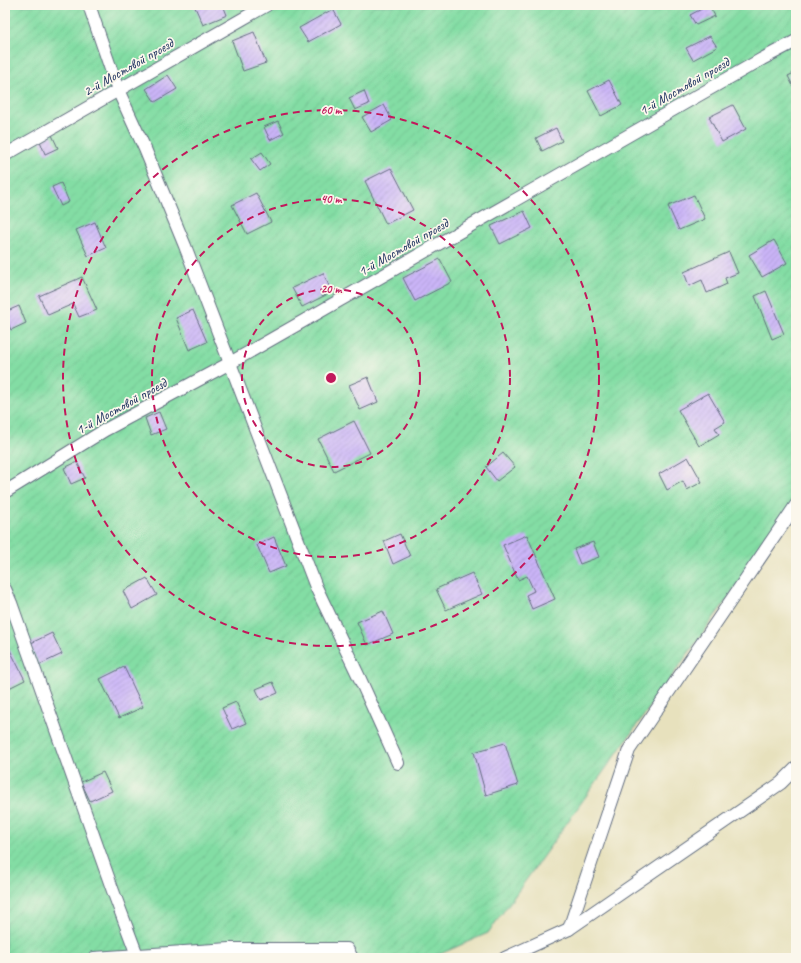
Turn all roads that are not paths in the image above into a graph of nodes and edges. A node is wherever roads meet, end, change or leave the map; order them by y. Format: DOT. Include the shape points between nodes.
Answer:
graph roads {
  1 [pos="89,5"];
  2 [pos="267,5"];
  3 [pos="796,41"];
  4 [pos="118,90"];
  5 [pos="5,155"];
  6 [pos="230,363"];
  7 [pos="5,492"];
  8 [pos="796,504"];
  9 [pos="5,589"];
  10 [pos="398,763"];
  11 [pos="796,768"];
  12 [pos="568,929"];
  13 [pos="136,955"];
  14 [pos="94,958"];
  15 [pos="352,958"];
  16 [pos="506,958"];
  1 -- 4 [label="lane"];
  2 -- 4 [label="lane, 2-й Мостовой проезд"];
  3 -- 6 [label="lane, 1-й Мостовой проезд"];
  4 -- 5 [label="lane, 2-й Мостовой проезд"];
  4 -- 6 [label="lane" via="146,149"];
  6 -- 7 [label="lane, 1-й Мостовой проезд" via="105,430"];
  6 -- 10 [label="lane" via="316,587"];
  8 -- 12 [label="lane" via="629,750"];
  9 -- 13 [label="lane"];
  11 -- 12 [label="lane" via="781,783"];
  12 -- 16 [label="lane"];
  13 -- 14 [label="lane"];
  13 -- 15 [label="lane" via="229,949 347,949"];
}
